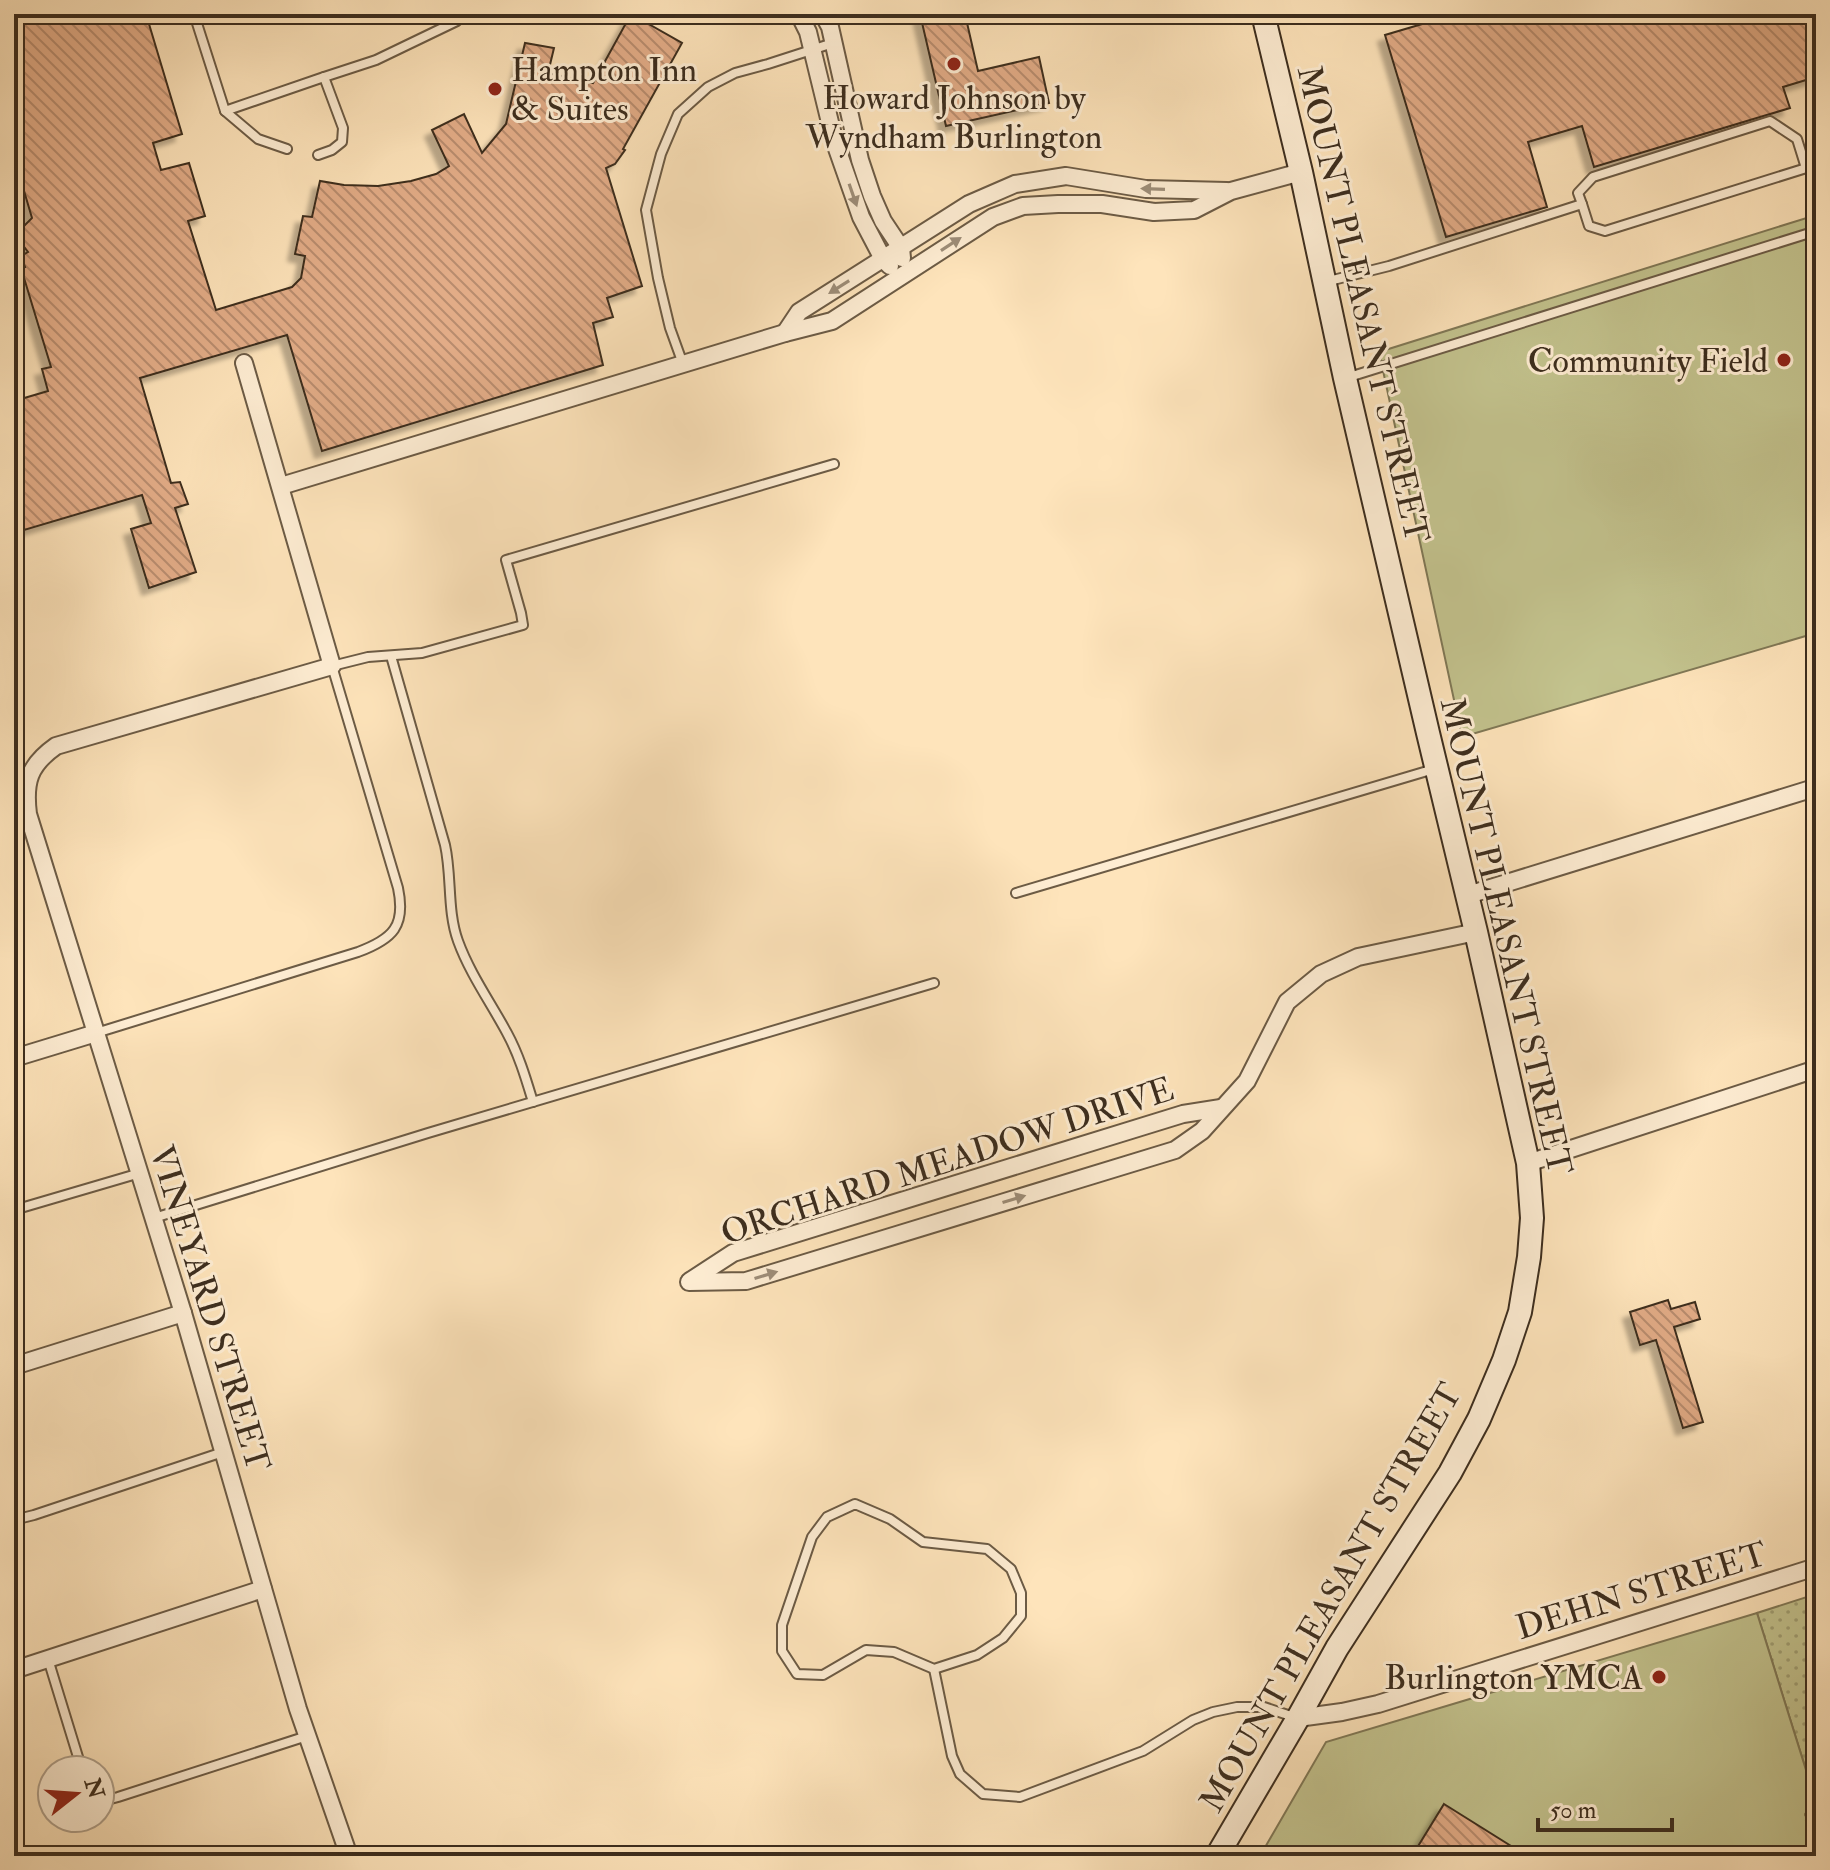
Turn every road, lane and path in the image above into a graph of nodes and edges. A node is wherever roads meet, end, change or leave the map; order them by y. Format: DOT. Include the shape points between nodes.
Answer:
graph roads {
  1 [pos="194,14"];
  2 [pos="460,14"];
  3 [pos="799,14"];
  4 [pos="823,14"];
  5 [pos="1263,14"];
  6 [pos="833,43"];
  7 [pos="812,50"];
  8 [pos="324,77"];
  9 [pos="225,111"];
  10 [pos="287,149"];
  11 [pos="318,155"];
  12 [pos="1816,165"];
  13 [pos="1806,168"];
  14 [pos="1301,172"];
  15 [pos="1231,191"];
  16 [pos="1582,204"];
  17 [pos="1816,231"];
  18 [pos="901,248"];
  19 [pos="883,259"];
  20 [pos="903,276"];
  21 [pos="1324,282"];
  22 [pos="785,333"];
  23 [pos="244,363"];
  24 [pos="683,364"];
  25 [pos="1345,378"];
  26 [pos="834,464"];
  27 [pos="281,486"];
  28 [pos="391,656"];
  29 [pos="332,666"];
  30 [pos="1437,768"];
  31 [pos="1816,783"];
  32 [pos="1016,893"];
  33 [pos="1468,895"];
  34 [pos="1476,932"];
  35 [pos="934,983"];
  36 [pos="96,1033"];
  37 [pos="14,1058"];
  38 [pos="1816,1069"];
  39 [pos="533,1102"];
  40 [pos="1221,1108"];
  41 [pos="1528,1163"];
  42 [pos="140,1173"];
  43 [pos="14,1210"];
  44 [pos="153,1218"];
  45 [pos="183,1313"];
  46 [pos="14,1366"];
  47 [pos="223,1452"];
  48 [pos="14,1517"];
  49 [pos="1816,1567"];
  50 [pos="263,1589"];
  51 [pos="48,1659"];
  52 [pos="934,1669"];
  53 [pos="14,1670"];
  54 [pos="1298,1718"];
  55 [pos="307,1736"];
  56 [pos="77,1754"];
  57 [pos="1816,1794"];
  58 [pos="116,1798"];
  59 [pos="349,1856"];
  60 [pos="1217,1856"];
  61 [pos="1809,1856"];
  1 -- 9 [label="lane"];
  2 -- 8 [label="lane" via="457,21 376,60"];
  3 -- 7 [label="street"];
  4 -- 6 [label="street"];
  5 -- 14 [label="main road, MOUNT PLEASANT STREET"];
  6 -- 7 [label="lane"];
  6 -- 18 [label="street" via="860,160 883,221"];
  7 -- 19 [label="street, one-way" via="835,143 861,217"];
  7 -- 24 [label="lane" via="735,73 708,87 678,114 661,154 646,210 670,328"];
  8 -- 9 [label="lane"];
  8 -- 11 [label="lane" via="344,134 342,142"];
  9 -- 10 [label="lane" via="258,139"];
  12 -- 13 [label="lane"];
  13 -- 16 [label="lane" via="1605,231 1589,226"];
  13 -- 16 [label="lane" via="1797,139 1770,121 1593,177 1578,193"];
  14 -- 15 [label="street"];
  14 -- 21 [label="main road, MOUNT PLEASANT STREET"];
  15 -- 18 [label="street, one-way" via="1146,189 1066,176 1015,184 969,204"];
  20 -- 15 [label="street, one-way" via="993,217 1023,206 1194,210"];
  16 -- 21 [label="lane"];
  17 -- 25 [label="lane"];
  18 -- 19 [label="street"];
  18 -- 20 [label="street"];
  19 -- 20 [label="street"];
  19 -- 22 [label="street, one-way" via="799,312"];
  20 -- 22 [label="street" via="832,321"];
  21 -- 25 [label="main road, MOUNT PLEASANT STREET"];
  22 -- 24 [label="street"];
  23 -- 27 [label="street"];
  24 -- 27 [label="street"];
  25 -- 30 [label="main road, MOUNT PLEASANT STREET"];
  26 -- 28 [label="lane" via="506,560 523,625 422,653"];
  27 -- 29 [label="street"];
  28 -- 29 [label="lane"];
  28 -- 39 [label="lane" via="445,845 457,938 508,1034"];
  29 -- 36 [label="lane" via="398,888 401,915 393,932 358,952"];
  29 -- 36 [label="street, VINEYARD STREET" via="70,741 37,761 30,774 28,814"];
  30 -- 32 [label="lane"];
  30 -- 33 [label="main road, MOUNT PLEASANT STREET"];
  31 -- 33 [label="street" via="1811,789"];
  33 -- 34 [label="main road, MOUNT PLEASANT STREET"];
  34 -- 40 [label="street, ORCHARD MEADOW DRIVE" via="1358,957 1321,974 1287,1002 1247,1081"];
  34 -- 41 [label="main road, MOUNT PLEASANT STREET"];
  35 -- 39 [label="lane"];
  36 -- 37 [label="street"];
  36 -- 42 [label="street, VINEYARD STREET"];
  38 -- 41 [label="street"];
  39 -- 44 [label="lane"];
  40 -- 40 [label="street, ORCHARD MEADOW DRIVE, one-way" via="1183,1114 733,1253 689,1282 746,1281 1175,1150 1202,1131"];
  41 -- 54 [label="main road, MOUNT PLEASANT STREET" via="1529,1257 1520,1312 1504,1360 1450,1473"];
  42 -- 43 [label="lane"];
  42 -- 44 [label="street, VINEYARD STREET"];
  44 -- 45 [label="street, VINEYARD STREET"];
  45 -- 46 [label="street"];
  45 -- 47 [label="street, VINEYARD STREET"];
  47 -- 48 [label="lane" via="34,1515"];
  47 -- 50 [label="street, VINEYARD STREET"];
  49 -- 54 [label="street, DEHN STREET" via="1378,1704"];
  50 -- 51 [label="street"];
  50 -- 55 [label="street, VINEYARD STREET"];
  51 -- 53 [label="street"];
  51 -- 56 [label="lane"];
  52 -- 52 [label="lane" via="977,1655 1003,1638 1021,1616 1021,1593 1011,1569 987,1549 923,1542 855,1504 827,1517 812,1537 782,1625 782,1651 797,1674 823,1675 866,1650 894,1652"];
  52 -- 54 [label="lane" via="952,1756 960,1774 983,1794 1020,1797 1143,1751 1213,1712 1264,1707"];
  54 -- 60 [label="main road, MOUNT PLEASANT STREET"];
  55 -- 58 [label="lane"];
  55 -- 59 [label="street, VINEYARD STREET"];
  57 -- 61 [label="path" via="1806,1814"];
}
